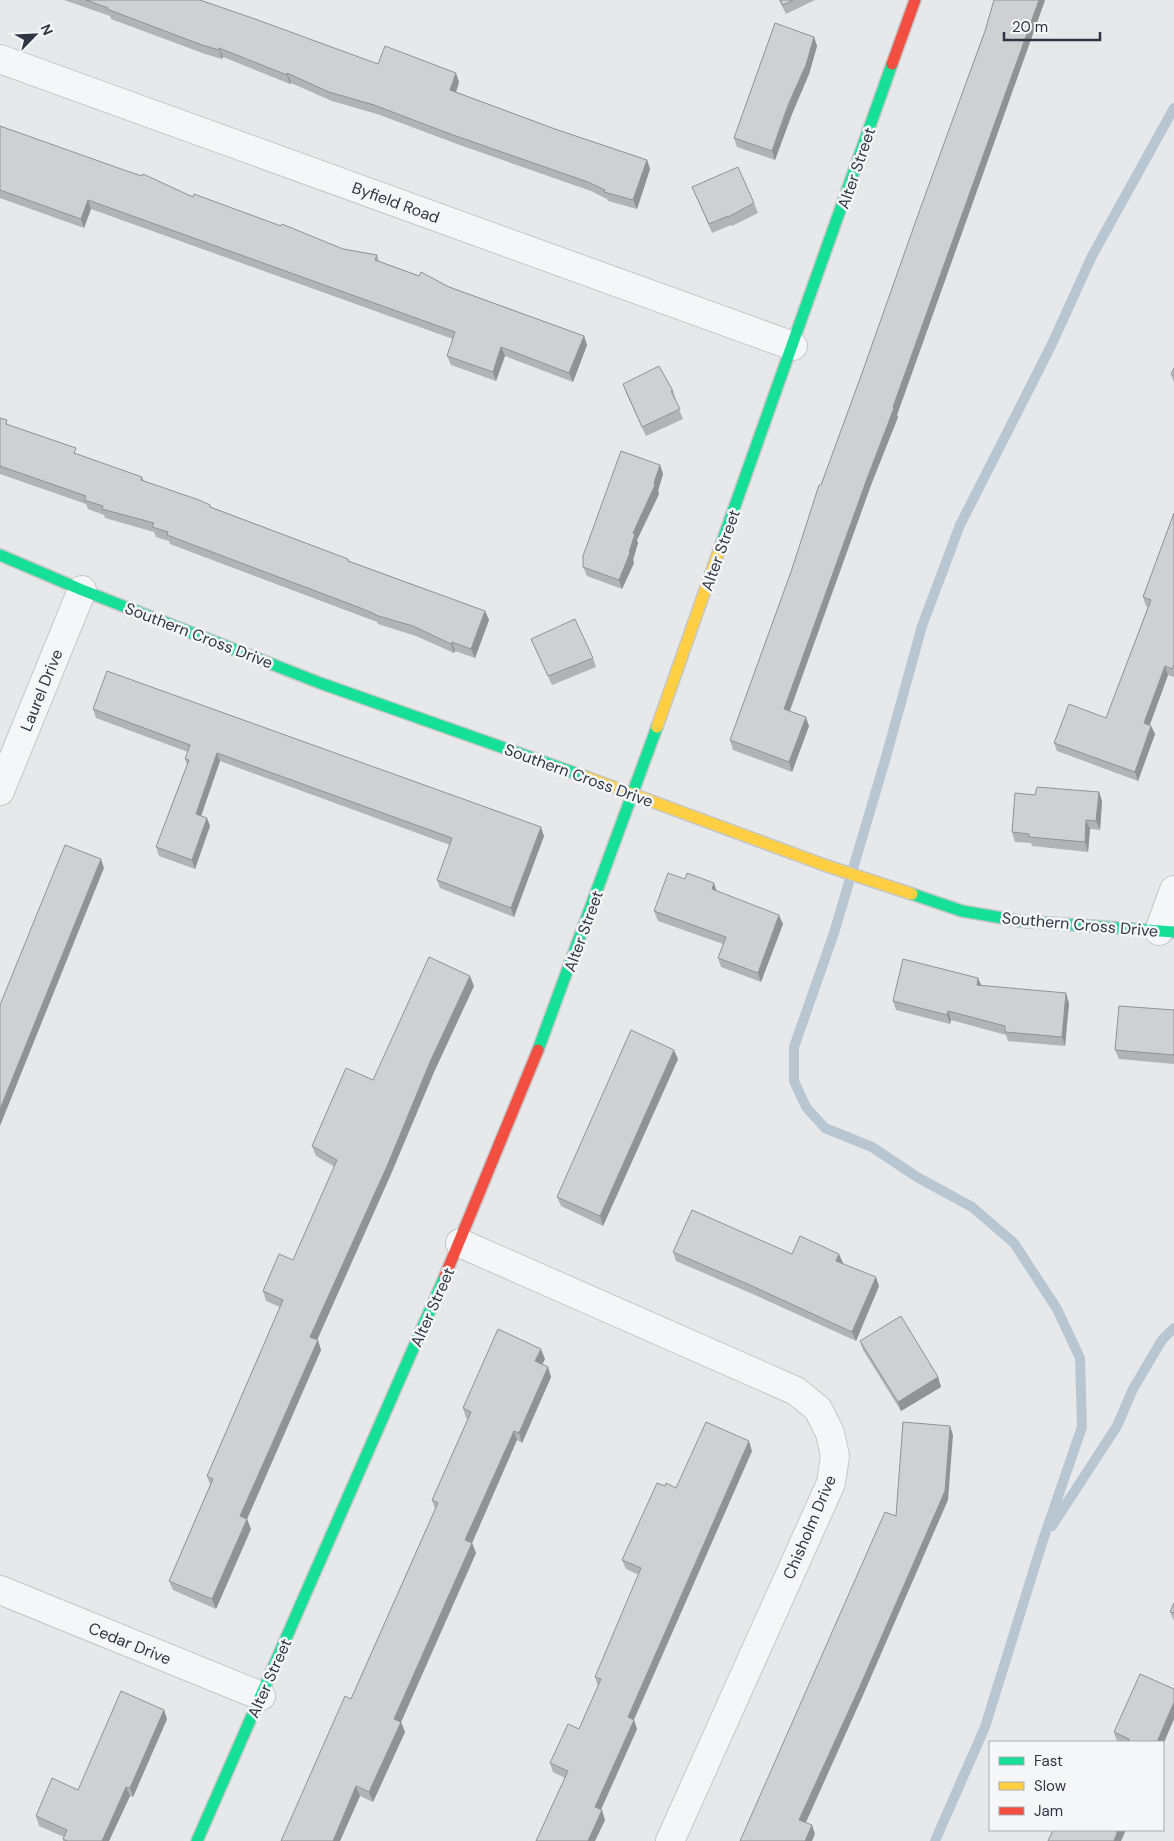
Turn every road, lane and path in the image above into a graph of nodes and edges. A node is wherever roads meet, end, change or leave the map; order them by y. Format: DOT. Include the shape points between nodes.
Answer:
graph roads {
  1 [pos="915,0"];
  2 [pos="0,59"];
  3 [pos="793,346"];
  4 [pos="0,555"];
  5 [pos="82,590"];
  6 [pos="0,791"];
  7 [pos="633,794"];
  8 [pos="1174,890"];
  9 [pos="1167,931"];
  10 [pos="460,1243"];
  11 [pos="0,1590"];
  12 [pos="261,1696"];
  13 [pos="197,1841"];
  14 [pos="670,1841"];
  1 -- 3 [label="street, Alter Street"];
  2 -- 3 [label="street, Byfield Road"];
  3 -- 7 [label="street, Alter Street"];
  4 -- 5 [label="street, Southern Cross Drive"];
  5 -- 6 [label="street, Laurel Drive"];
  5 -- 7 [label="street, Southern Cross Drive" via="320,683"];
  7 -- 9 [label="street, Southern Cross Drive" via="827,866 962,910 1020,921"];
  7 -- 10 [label="street, Alter Street" via="526,1082"];
  8 -- 9 [label="street"];
  10 -- 12 [label="street, Alter Street"];
  10 -- 14 [label="street, Chisholm Drive" via="796,1391 818,1409 830,1433 835,1456 831,1483"];
  11 -- 12 [label="street, Cedar Drive"];
  12 -- 13 [label="street, Alter Street"];
}
